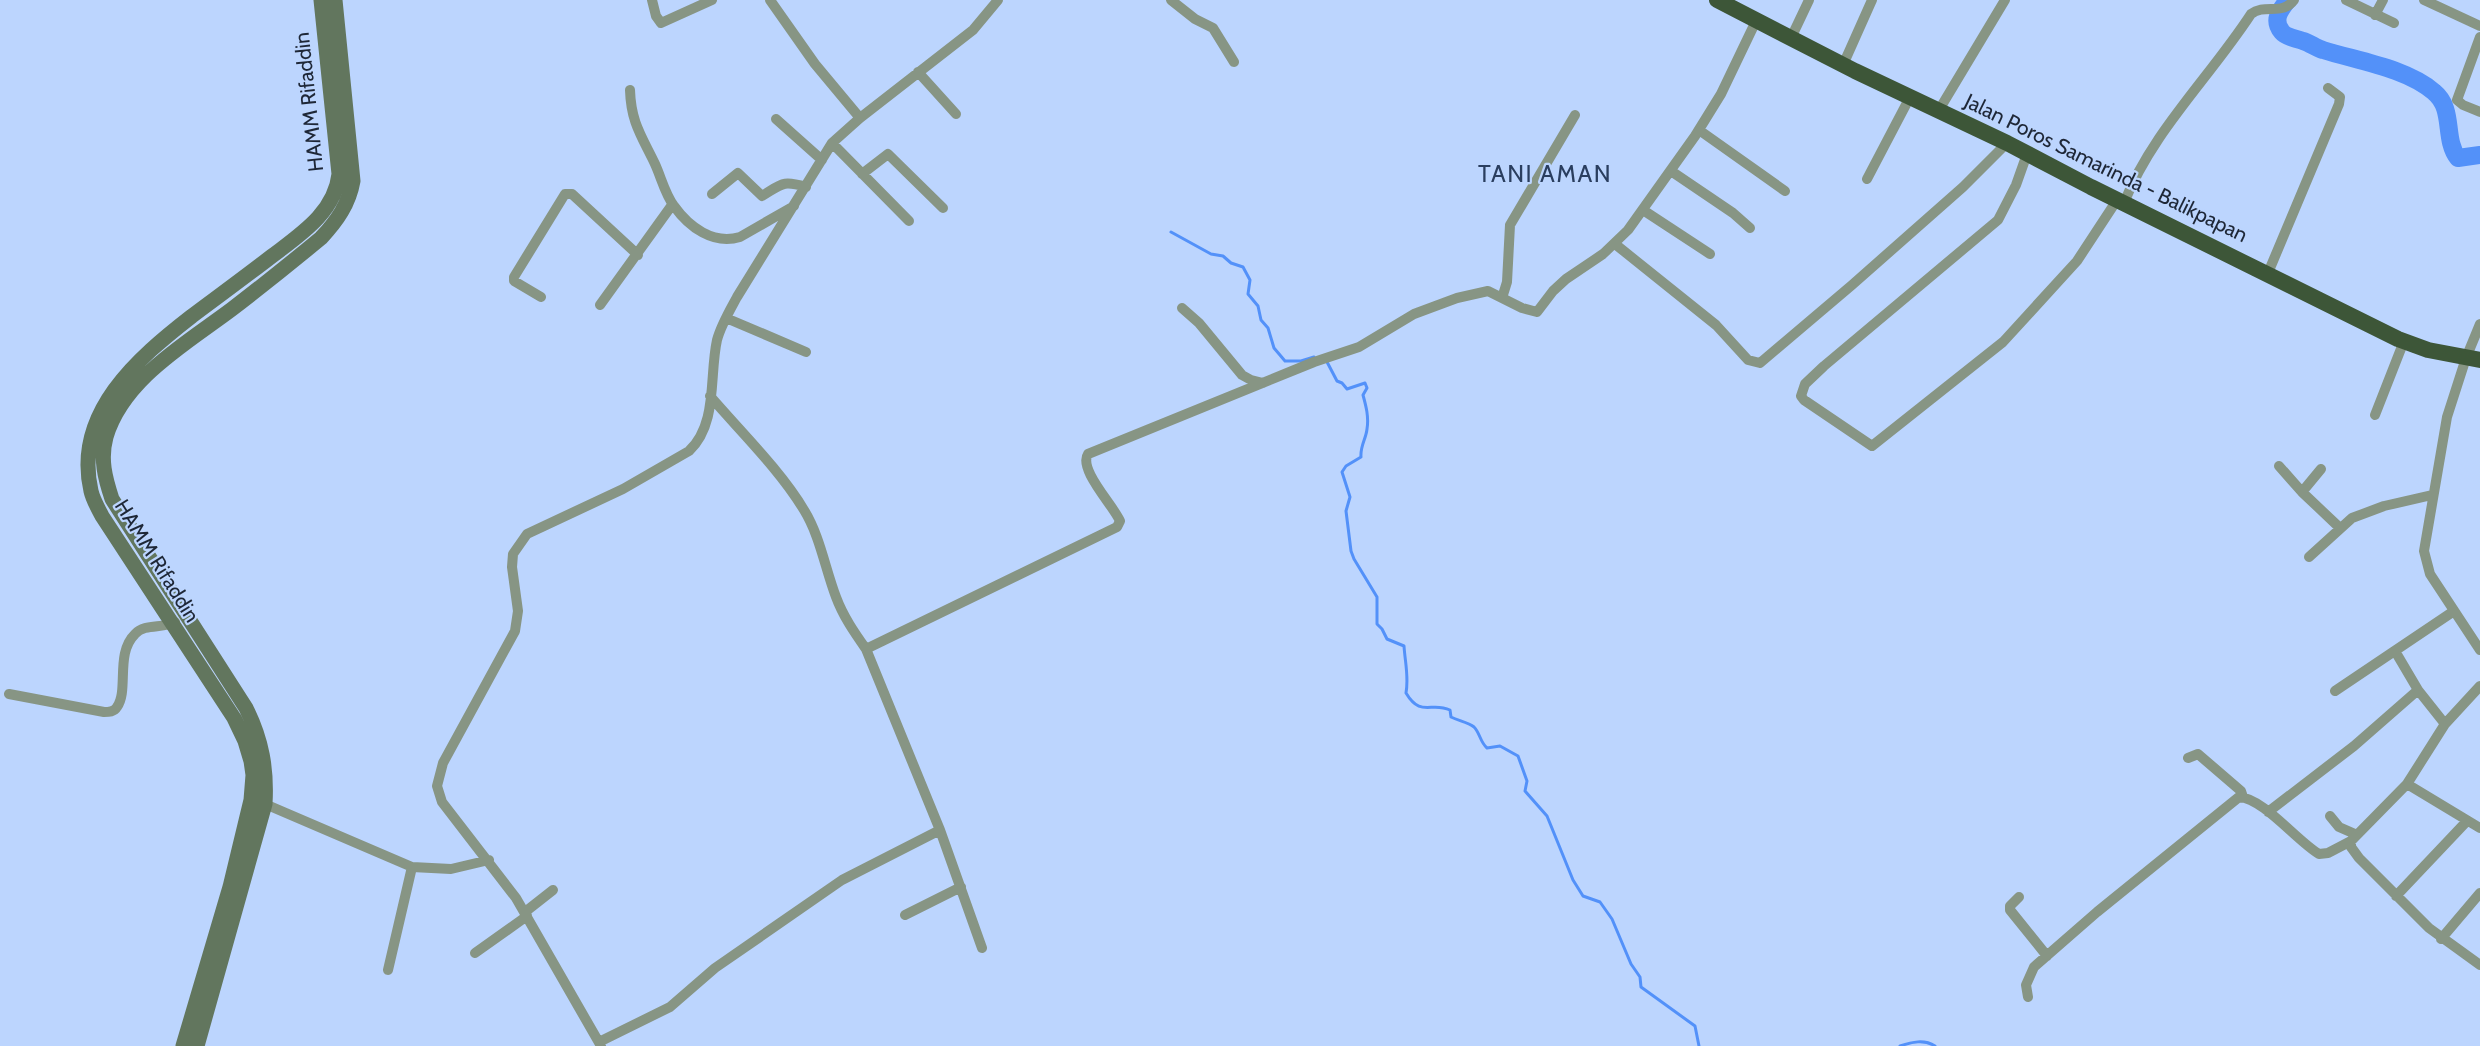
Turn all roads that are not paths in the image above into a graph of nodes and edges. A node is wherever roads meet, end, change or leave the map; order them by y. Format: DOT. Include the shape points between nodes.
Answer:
graph roads {
  1 [pos="321,0"];
  2 [pos="335,0"];
  3 [pos="652,0"];
  4 [pos="712,0"];
  5 [pos="770,0"];
  6 [pos="1171,0"];
  7 [pos="1717,0"];
  8 [pos="1809,0"];
  9 [pos="1872,0"];
  10 [pos="2005,0"];
  11 [pos="2294,0"];
  12 [pos="2346,0"];
  13 [pos="2383,0"];
  14 [pos="2424,0"];
  15 [pos="995,1"];
  16 [pos="2375,15"];
  17 [pos="1756,21"];
  18 [pos="2394,23"];
  19 [pos="2480,26"];
  20 [pos="2480,37"];
  21 [pos="1791,38"];
  22 [pos="1234,62"];
  23 [pos="1843,65"];
  24 [pos="918,72"];
  25 [pos="2328,88"];
  26 [pos="630,90"];
  27 [pos="1910,97"];
  28 [pos="1938,110"];
  29 [pos="2480,112"];
  30 [pos="956,114"];
  31 [pos="1575,115"];
  32 [pos="860,118"];
  33 [pos="776,119"];
  34 [pos="1699,130"];
  35 [pos="832,143"];
  36 [pos="2007,143"];
  37 [pos="2027,154"];
  38 [pos="822,160"];
  39 [pos="1671,171"];
  40 [pos="862,174"];
  41 [pos="1867,179"];
  42 [pos="806,187"];
  43 [pos="1785,191"];
  44 [pos="712,194"];
  45 [pos="2120,202"];
  46 [pos="672,205"];
  47 [pos="794,206"];
  48 [pos="943,208"];
  49 [pos="1643,210"];
  50 [pos="909,221"];
  51 [pos="1750,228"];
  52 [pos="1615,244"];
  53 [pos="1710,254"];
  54 [pos="638,255"];
  55 [pos="2268,273"];
  56 [pos="541,297"];
  57 [pos="1502,298"];
  58 [pos="600,305"];
  59 [pos="1182,308"];
  60 [pos="726,318"];
  61 [pos="2480,324"];
  62 [pos="2404,341"];
  63 [pos="806,352"];
  64 [pos="2473,359"];
  65 [pos="1263,383"];
  66 [pos="710,396"];
  67 [pos="2375,415"];
  68 [pos="2279,466"];
  69 [pos="2321,469"];
  70 [pos="2302,492"];
  71 [pos="2432,495"];
  72 [pos="2340,528"];
  73 [pos="2309,557"];
  74 [pos="2454,611"];
  75 [pos="178,620"];
  76 [pos="866,649"];
  77 [pos="2480,650"];
  78 [pos="2395,651"];
  79 [pos="2480,686"];
  80 [pos="2418,690"];
  81 [pos="2335,691"];
  82 [pos="9,694"];
  83 [pos="2445,724"];
  84 [pos="2188,758"];
  85 [pos="2407,784"];
  86 [pos="2243,797"];
  87 [pos="265,804"];
  88 [pos="2268,812"];
  89 [pos="2330,816"];
  90 [pos="2467,820"];
  91 [pos="2480,828"];
  92 [pos="940,830"];
  93 [pos="2353,838"];
  94 [pos="489,860"];
  95 [pos="412,867"];
  96 [pos="962,887"];
  97 [pos="553,890"];
  98 [pos="2480,892"];
  99 [pos="2396,896"];
  100 [pos="2019,897"];
  101 [pos="526,914"];
  102 [pos="904,915"];
  103 [pos="2441,939"];
  104 [pos="982,948"];
  105 [pos="475,953"];
  106 [pos="2047,956"];
  107 [pos="213,963"];
  108 [pos="2480,965"];
  109 [pos="388,970"];
  110 [pos="2028,998"];
  111 [pos="600,1044"];
  112 [pos="183,1046"];
  113 [pos="196,1046"];
  1 -- 75 [label="main road, HAMM Rifaddin" via="339,174 333,200 295,239 138,362 101,410 93,435 89,461 91,491 102,516"];
  2 -- 75 [label="main road, HAMM Rifaddin" via="353,181 341,214 321,238 157,366 116,414 106,439 103,468 112,499"];
  3 -- 4 [label="street" via="662,23"];
  5 -- 32 [label="street"];
  6 -- 22 [label="street" via="1213,28"];
  7 -- 17 [label="highway, Jalan Poros Samarinda - Balikpapan"];
  8 -- 21 [label="street"];
  9 -- 23 [label="street"];
  10 -- 28 [label="street"];
  11 -- 45 [label="street" via="2286,8 2256,10 2160,137"];
  12 -- 16 [label="street"];
  13 -- 16 [label="street"];
  14 -- 19 [label="street"];
  15 -- 24 [label="street" via="973,30"];
  16 -- 18 [label="street"];
  17 -- 21 [label="highway, Jalan Poros Samarinda - Balikpapan"];
  17 -- 34 [label="street"];
  20 -- 29 [label="street" via="2457,99"];
  21 -- 23 [label="highway, Jalan Poros Samarinda - Balikpapan"];
  23 -- 27 [label="highway, Jalan Poros Samarinda - Balikpapan"];
  24 -- 30 [label="street"];
  24 -- 32 [label="street"];
  25 -- 55 [label="street" via="2340,97 2338,105"];
  26 -- 46 [label="street" via="633,119"];
  27 -- 28 [label="highway, Jalan Poros Samarinda - Balikpapan"];
  27 -- 41 [label="street"];
  28 -- 36 [label="highway, Jalan Poros Samarinda - Balikpapan"];
  31 -- 57 [label="street" via="1510,225 1508,273"];
  32 -- 35 [label="street"];
  33 -- 38 [label="street"];
  34 -- 39 [label="street"];
  34 -- 43 [label="street"];
  35 -- 38 [label="street"];
  35 -- 40 [label="street"];
  36 -- 37 [label="highway, Jalan Poros Samarinda - Balikpapan"];
  36 -- 52 [label="street" via="1860,278 1760,363 1748,360 1716,325"];
  37 -- 45 [label="highway, Jalan Poros Samarinda - Balikpapan"];
  37 -- 45 [label="street" via="1998,220 1824,366 1802,389 1804,400 1872,446 2003,342 2077,261"];
  38 -- 42 [label="street"];
  39 -- 49 [label="street"];
  39 -- 51 [label="street"];
  40 -- 48 [label="street" via="888,154"];
  40 -- 50 [label="street"];
  42 -- 44 [label="street" via="786,182 761,195 739,172"];
  42 -- 47 [label="street"];
  45 -- 55 [label="highway, Jalan Poros Samarinda - Balikpapan"];
  46 -- 47 [label="street" via="704,234 724,240 740,237"];
  46 -- 54 [label="street"];
  47 -- 60 [label="street"];
  49 -- 52 [label="street"];
  49 -- 53 [label="street"];
  52 -- 57 [label="street" via="1566,279 1537,312"];
  54 -- 56 [label="street" via="572,194 565,194 514,277 514,281"];
  54 -- 58 [label="street"];
  55 -- 62 [label="highway, Jalan Poros Samarinda - Balikpapan"];
  57 -- 65 [label="street" via="1484,291 1431,307 1359,347"];
  59 -- 65 [label="street" via="1242,375"];
  60 -- 63 [label="street"];
  60 -- 66 [label="street" via="718,337"];
  61 -- 64 [label="street"];
  62 -- 64 [label="highway, Jalan Poros Samarinda - Balikpapan"];
  62 -- 67 [label="street"];
  64 -- 71 [label="street" via="2447,417"];
  65 -- 76 [label="street" via="1088,454 1088,472 1120,521 1117,527"];
  66 -- 76 [label="street" via="804,509 837,599"];
  66 -- 94 [label="street" via="708,422 698,443 623,489 527,534 513,554 518,611 515,632 437,779 442,802"];
  68 -- 70 [label="street"];
  69 -- 70 [label="street"];
  70 -- 72 [label="street"];
  71 -- 72 [label="street" via="2384,506 2352,518"];
  71 -- 74 [label="street" via="2424,558"];
  72 -- 73 [label="street"];
  74 -- 77 [label="street"];
  74 -- 78 [label="street"];
  75 -- 82 [label="street" via="135,633 126,648 120,698 112,711"];
  75 -- 87 [label="main road, HAMM Rifaddin" via="246,708 257,729 266,775"];
  75 -- 107 [label="main road, HAMM Rifaddin" via="238,726 254,775"];
  76 -- 92 [label="street"];
  78 -- 80 [label="street"];
  78 -- 81 [label="street"];
  79 -- 83 [label="street"];
  80 -- 83 [label="street"];
  80 -- 88 [label="street" via="2354,746"];
  83 -- 85 [label="street"];
  84 -- 86 [label="street" via="2198,754"];
  85 -- 90 [label="street"];
  85 -- 93 [label="street"];
  86 -- 88 [label="street"];
  86 -- 106 [label="street" via="2232,800"];
  87 -- 95 [label="street"];
  87 -- 107 [label="main road, HAMM Rifaddin"];
  88 -- 93 [label="street" via="2319,854"];
  89 -- 93 [label="street"];
  90 -- 91 [label="street"];
  90 -- 99 [label="street"];
  92 -- 96 [label="street"];
  92 -- 111 [label="street" via="842,880 715,968 670,1007"];
  93 -- 99 [label="street" via="2353,851"];
  94 -- 95 [label="street" via="451,869"];
  94 -- 101 [label="street"];
  95 -- 109 [label="street"];
  96 -- 102 [label="street"];
  96 -- 104 [label="street"];
  97 -- 101 [label="street"];
  98 -- 103 [label="street"];
  99 -- 103 [label="street"];
  100 -- 106 [label="street" via="2010,910"];
  101 -- 105 [label="street"];
  101 -- 111 [label="street"];
  103 -- 108 [label="street"];
  106 -- 110 [label="street" via="2029,975"];
  107 -- 112 [label="main road, HAMM Rifaddin"];
  107 -- 113 [label="main road, HAMM Rifaddin"];
}
